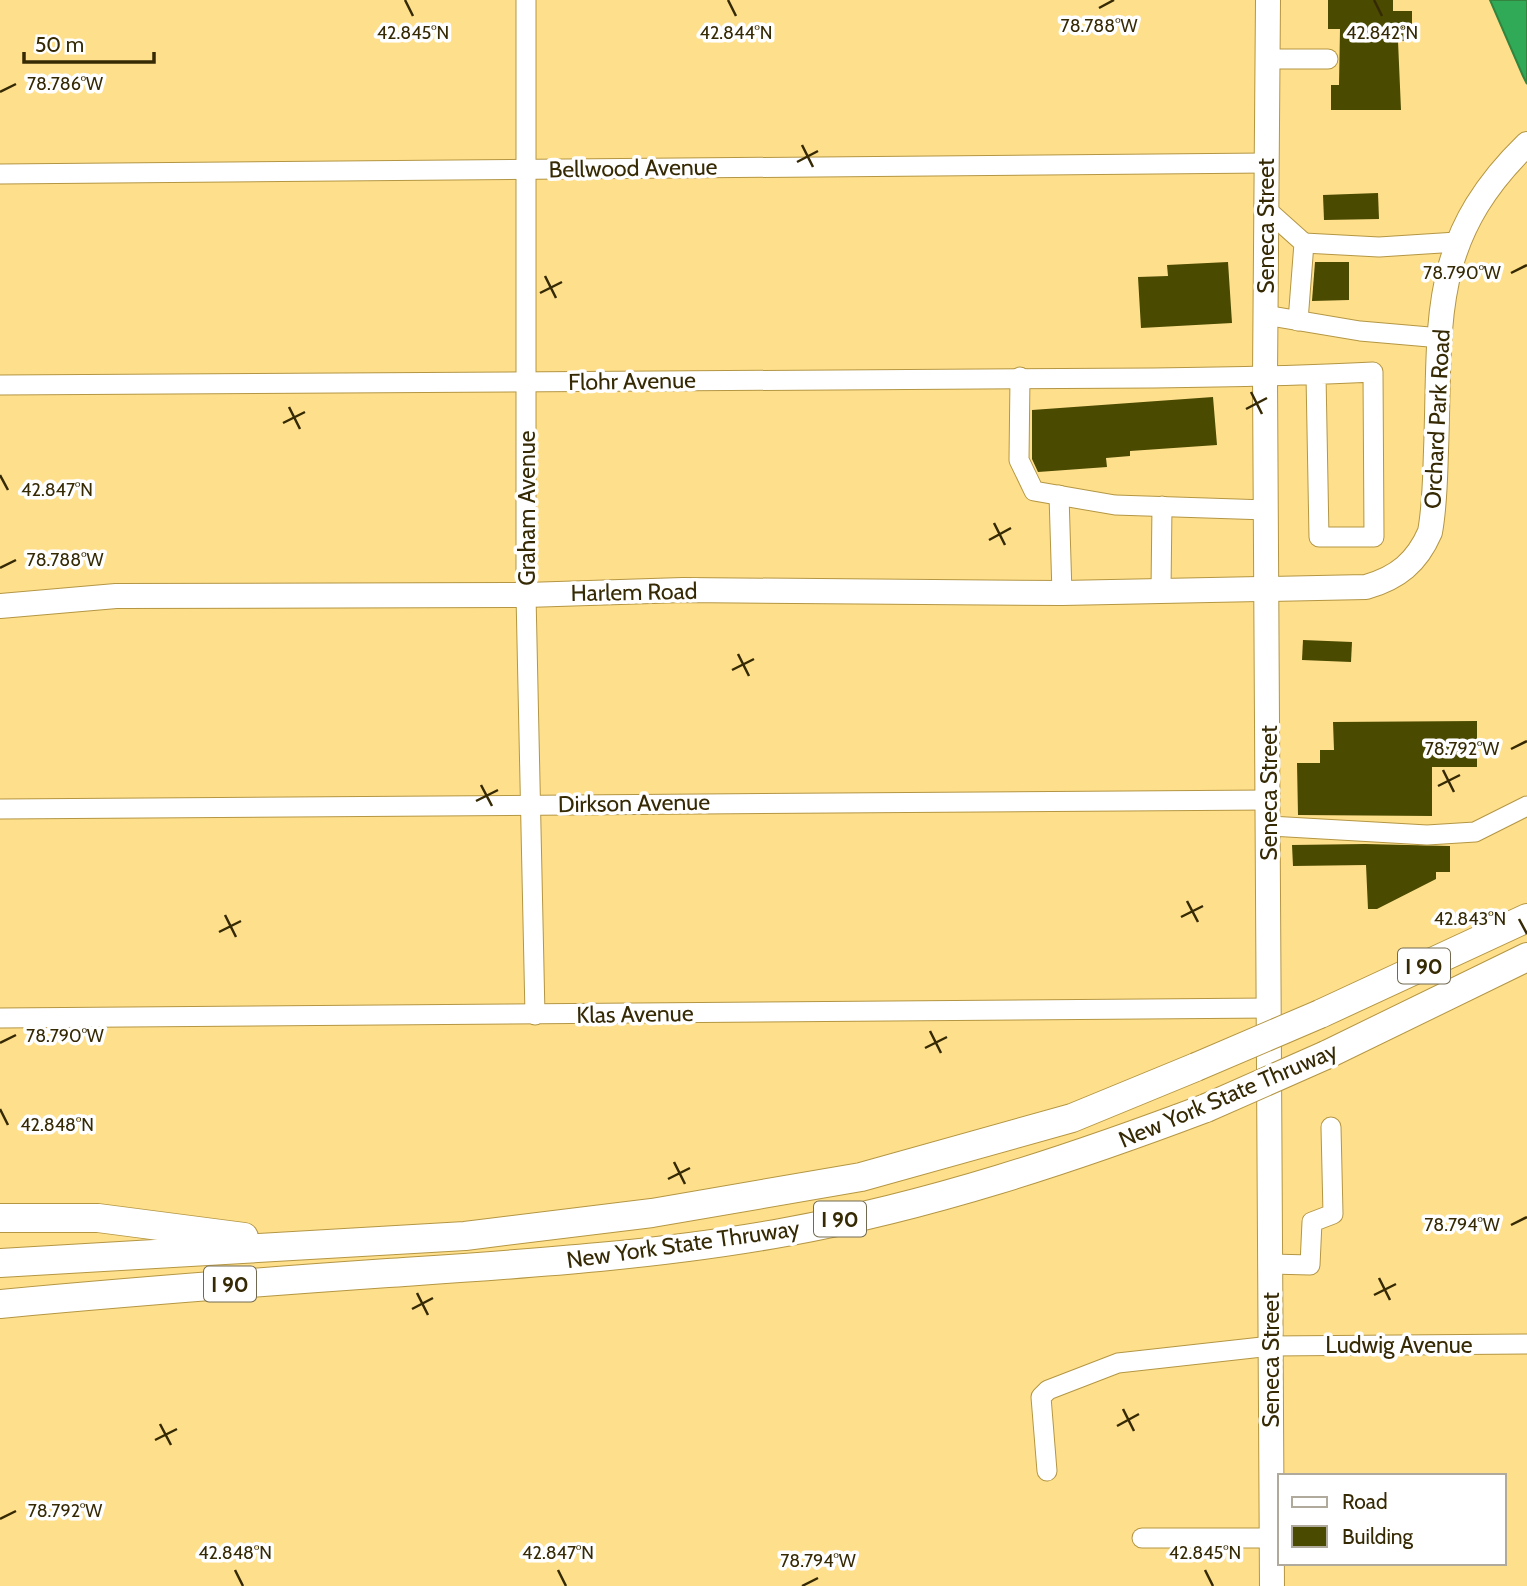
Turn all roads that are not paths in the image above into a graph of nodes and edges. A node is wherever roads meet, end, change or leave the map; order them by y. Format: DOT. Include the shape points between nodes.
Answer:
graph roads {
  1 [pos="526,0"];
  2 [pos="1268,0"];
  3 [pos="1267,59"];
  4 [pos="1328,60"];
  5 [pos="1527,144"];
  6 [pos="1266,163"];
  7 [pos="526,169"];
  8 [pos="0,174"];
  9 [pos="1266,209"];
  10 [pos="1457,242"];
  11 [pos="1304,243"];
  12 [pos="1265,315"];
  13 [pos="1298,320"];
  14 [pos="1441,338"];
  15 [pos="1316,375"];
  16 [pos="1020,377"];
  17 [pos="1265,377"];
  18 [pos="527,383"];
  19 [pos="0,385"];
  20 [pos="1059,495"];
  21 [pos="1162,506"];
  22 [pos="1267,510"];
  23 [pos="1268,589"];
  24 [pos="1161,590"];
  25 [pos="1062,593"];
  26 [pos="527,595"];
  27 [pos="0,606"];
  28 [pos="1269,800"];
  29 [pos="528,804"];
  30 [pos="1527,806"];
  31 [pos="0,809"];
  32 [pos="1269,826"];
  33 [pos="1527,918"];
  34 [pos="1527,957"];
  35 [pos="1270,1008"];
  36 [pos="535,1015"];
  37 [pos="0,1018"];
  38 [pos="1331,1127"];
  39 [pos="0,1218"];
  40 [pos="313,1246"];
  41 [pos="0,1263"];
  42 [pos="1271,1264"];
  43 [pos="0,1304"];
  44 [pos="1527,1344"];
  45 [pos="1271,1346"];
  46 [pos="1047,1471"];
  47 [pos="1142,1538"];
  48 [pos="1272,1538"];
  49 [pos="1272,1586"];
  1 -- 7 [label="street, Graham Avenue"];
  2 -- 3 [label="main road, Seneca Street"];
  3 -- 4 [label="street"];
  3 -- 6 [label="main road, Seneca Street"];
  5 -- 10 [label="main road, Orchard Park Road" via="1488,187"];
  6 -- 7 [label="street, Bellwood Avenue"];
  6 -- 9 [label="main road, Seneca Street"];
  7 -- 8 [label="street, Bellwood Avenue"];
  7 -- 18 [label="street, Graham Avenue"];
  9 -- 11 [label="street"];
  9 -- 12 [label="main road, Seneca Street"];
  10 -- 11 [label="street" via="1379,247"];
  10 -- 14 [label="main road, Orchard Park Road" via="1443,303"];
  11 -- 13 [label="street"];
  12 -- 13 [label="street"];
  12 -- 17 [label="main road, Seneca Street"];
  13 -- 14 [label="street"];
  14 -- 23 [label="main road, Orchard Park Road" via="1433,515 1423,547 1400,573 1366,587"];
  15 -- 15 [label="street, Flohr Avenue" via="1373,372 1374,537 1320,537"];
  15 -- 17 [label="street, Flohr Avenue"];
  16 -- 17 [label="street, Flohr Avenue"];
  16 -- 18 [label="street, Flohr Avenue"];
  16 -- 20 [label="street" via="1019,460 1034,491"];
  17 -- 22 [label="main road, Seneca Street"];
  18 -- 19 [label="street, Flohr Avenue"];
  18 -- 26 [label="street, Graham Avenue"];
  20 -- 21 [label="street" via="1115,505"];
  20 -- 25 [label="street"];
  21 -- 22 [label="street"];
  21 -- 24 [label="street"];
  22 -- 23 [label="main road, Seneca Street"];
  23 -- 24 [label="main road, Harlem Road"];
  23 -- 28 [label="main road, Seneca Street"];
  24 -- 25 [label="main road, Harlem Road"];
  25 -- 26 [label="main road, Harlem Road" via="683,590"];
  26 -- 27 [label="main road, Harlem Road" via="116,596"];
  26 -- 29 [label="street, Graham Avenue"];
  28 -- 29 [label="street, Dirkson Avenue"];
  28 -- 32 [label="main road, Seneca Street"];
  29 -- 31 [label="street, Dirkson Avenue"];
  29 -- 36 [label="street, Graham Avenue"];
  30 -- 32 [label="street" via="1475,832 1427,835"];
  32 -- 35 [label="main road, Seneca Street"];
  33 -- 40 [label="highway, New York State Thruway / I 90, bridge" via="1320,1014 1072,1118 861,1177 652,1213 465,1236"];
  34 -- 43 [label="highway, New York State Thruway / I 90, bridge" via="1326,1055 1206,1108 1074,1158 788,1232 618,1257"];
  35 -- 36 [label="street, Klas Avenue"];
  35 -- 42 [label="main road, Seneca Street"];
  36 -- 37 [label="street, Klas Avenue"];
  38 -- 42 [label="street" via="1333,1213 1312,1222 1310,1265"];
  39 -- 40 [label="highway" via="98,1218"];
  40 -- 41 [label="highway, New York State Thruway / I 90"];
  42 -- 45 [label="main road, Seneca Street"];
  44 -- 45 [label="street, Ludwig Avenue"];
  45 -- 46 [label="street, Ludwig Avenue" via="1118,1363 1048,1390 1041,1397"];
  45 -- 48 [label="main road, Seneca Street"];
  47 -- 48 [label="street"];
  48 -- 49 [label="main road, Seneca Street"];
}
